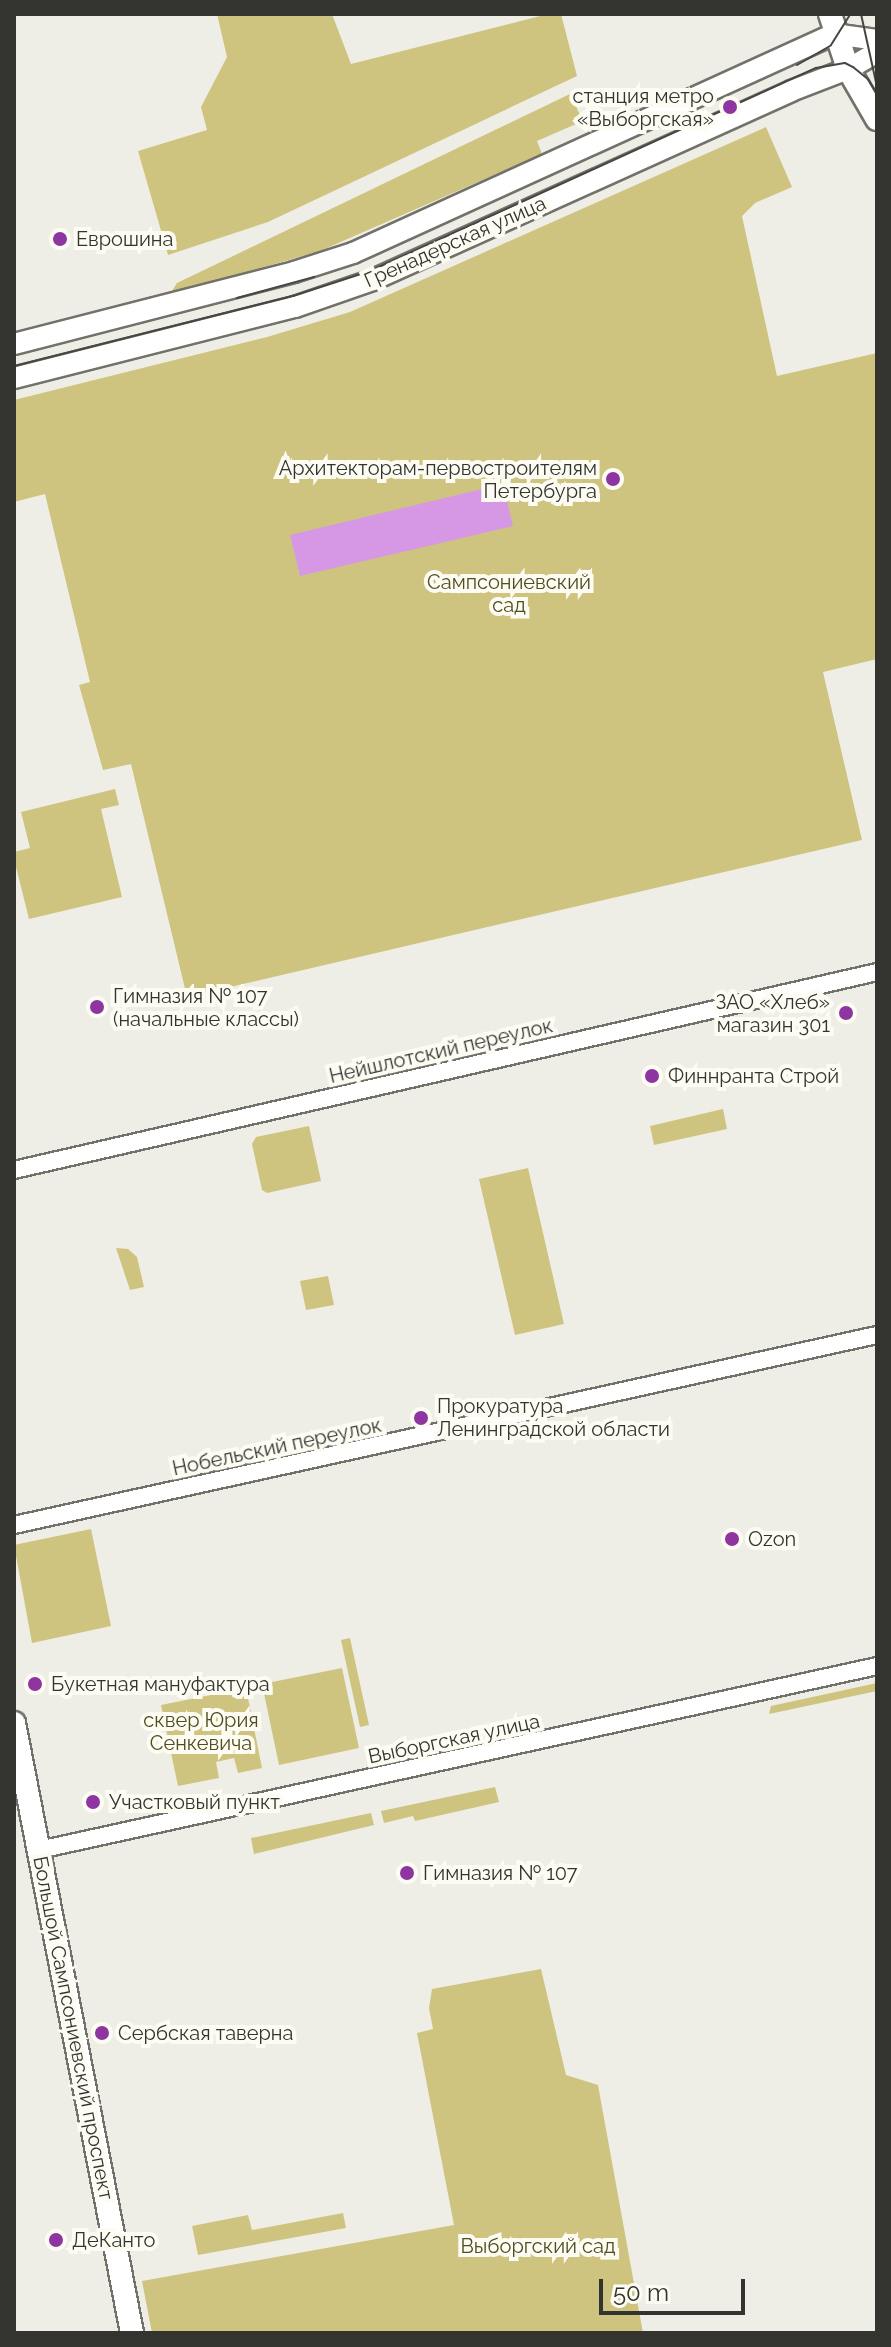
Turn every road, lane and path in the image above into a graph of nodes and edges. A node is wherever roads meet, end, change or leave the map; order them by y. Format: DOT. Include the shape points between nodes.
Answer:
graph roads {
  1 [pos="832,24"];
  2 [pos="877,40"];
  3 [pos="877,52"];
  4 [pos="848,69"];
  5 [pos="877,119"];
  6 [pos="14,344"];
  7 [pos="14,378"];
  8 [pos="877,972"];
  9 [pos="14,1170"];
  10 [pos="877,1335"];
  11 [pos="14,1525"];
  12 [pos="877,1666"];
  13 [pos="14,1723"];
  14 [pos="39,1850"];
  15 [pos="132,2333"];
  1 -- 2 [label="street"];
  1 -- 4 [label="main road"];
  1 -- 6 [label="street, Гренадерская улица" via="353,253"];
  3 -- 4 [label="street, Гренадерская улица"];
  4 -- 5 [label="main road"];
  4 -- 7 [label="street, Гренадерская улица" via="373,280 295,307"];
  8 -- 9 [label="street, Нейшлотский переулок"];
  10 -- 11 [label="street, Нобельский переулок"];
  12 -- 14 [label="street, Выборгская улица"];
  13 -- 14 [label="main road, Большой Сампсониевский проспект"];
  14 -- 15 [label="main road, Большой Сампсониевский проспект"];
}
